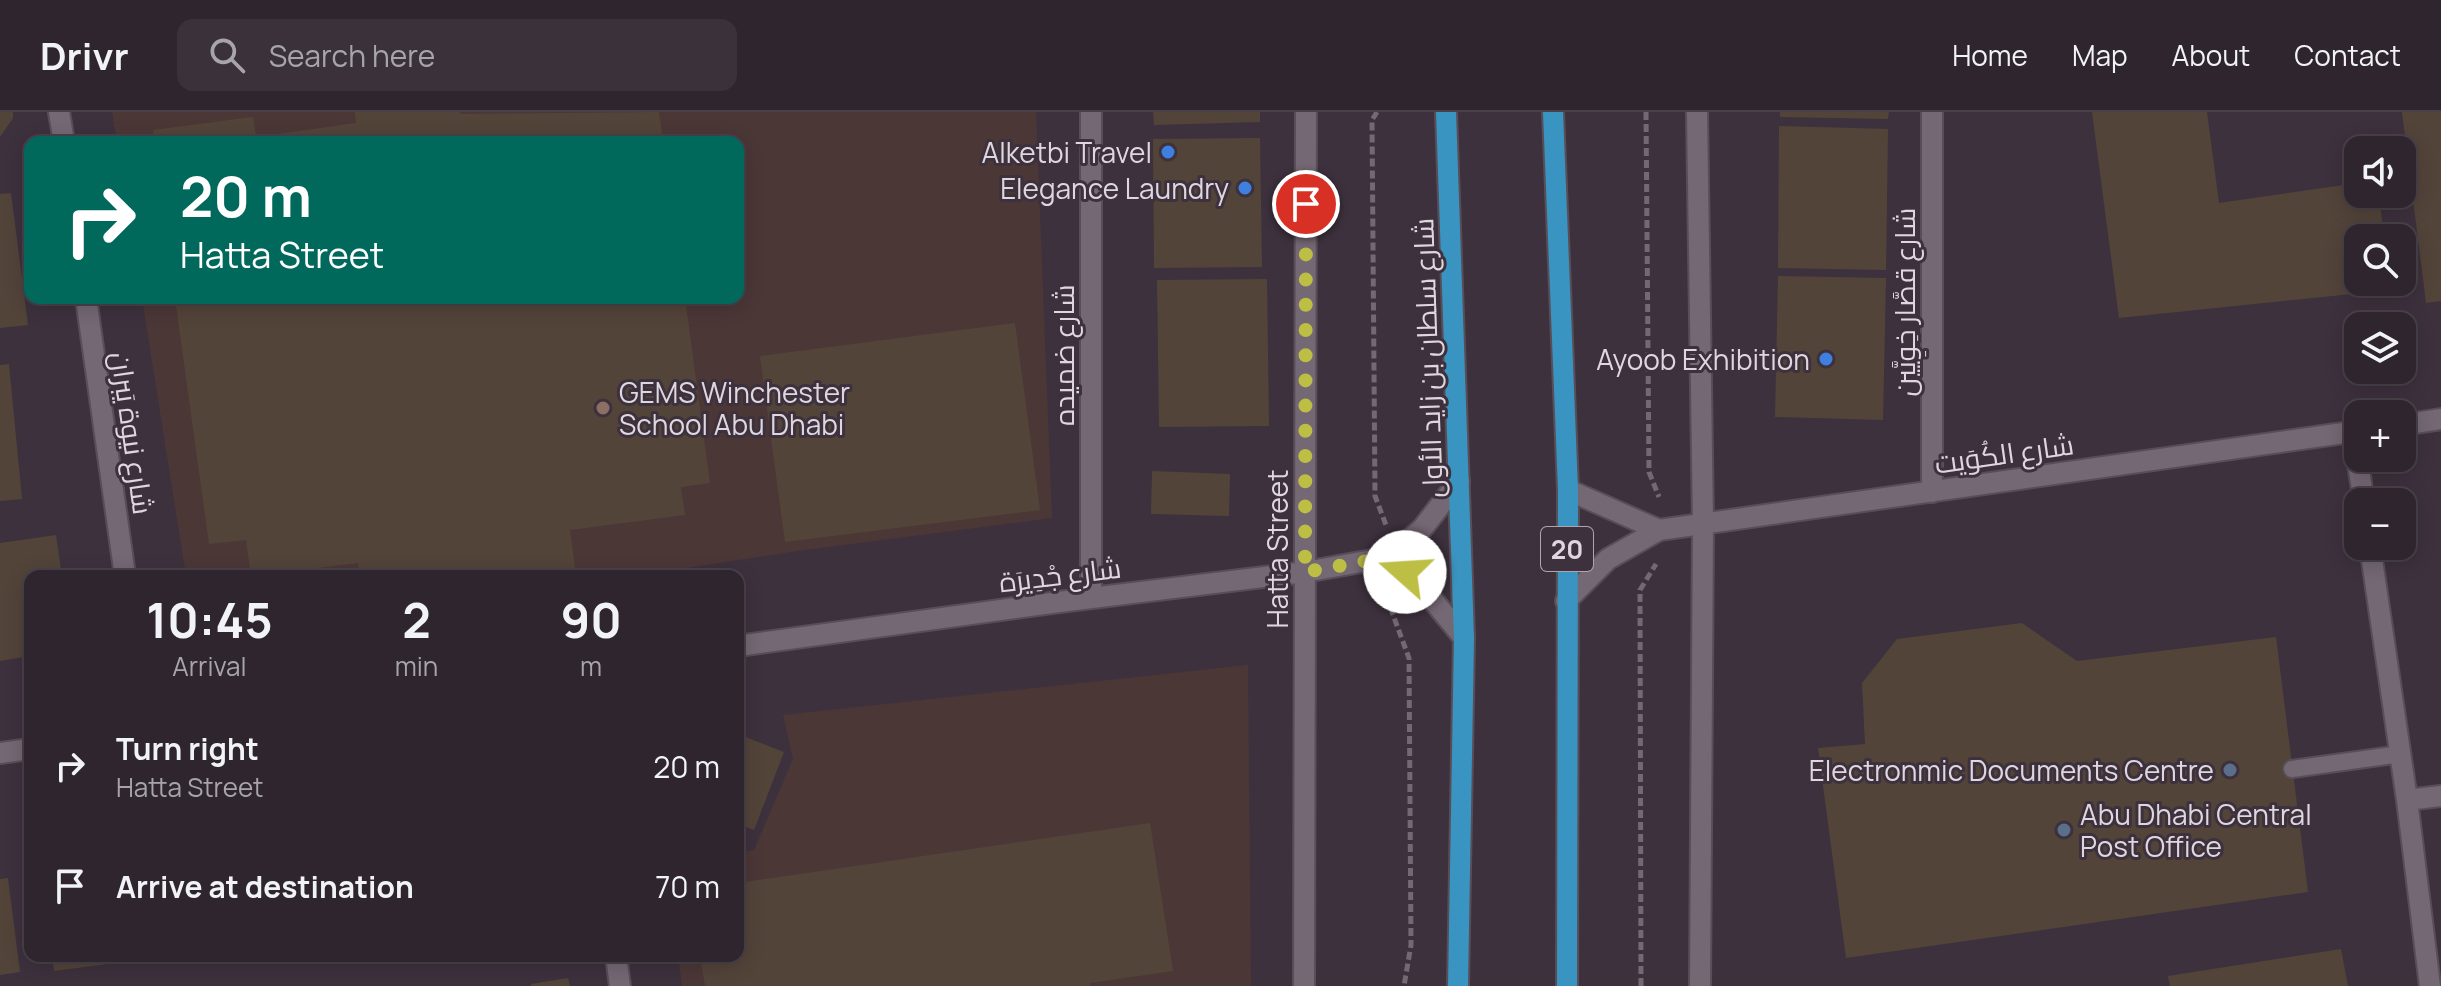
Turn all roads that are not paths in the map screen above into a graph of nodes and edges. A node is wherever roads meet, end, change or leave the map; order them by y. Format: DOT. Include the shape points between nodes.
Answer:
graph roads {
  1 [pos="59,112"];
  2 [pos="1091,112"];
  3 [pos="1306,112"];
  4 [pos="1446,112"];
  5 [pos="1553,112"];
  6 [pos="1697,112"];
  7 [pos="1932,112"];
  8 [pos="63,136"];
  9 [pos="87,304"];
  10 [pos="2441,419"];
  11 [pos="2416,423"];
  12 [pos="2344,434"];
  13 [pos="1459,481"];
  14 [pos="1568,490"];
  15 [pos="1932,492"];
  16 [pos="1703,524"];
  17 [pos="1659,530"];
  18 [pos="1389,557"];
  19 [pos="2372,560"];
  20 [pos="124,570"];
  21 [pos="1305,572"];
  22 [pos="1091,598"];
  23 [pos="1566,601"];
  24 [pos="1464,638"];
  25 [pos="744,645"];
  26 [pos="24,750"];
  27 [pos="0,753"];
  28 [pos="2401,754"];
  29 [pos="2292,769"];
  30 [pos="2441,796"];
  31 [pos="2407,800"];
  32 [pos="617,962"];
  33 [pos="620,986"];
  34 [pos="1304,986"];
  35 [pos="1458,986"];
  36 [pos="1567,986"];
  37 [pos="1700,986"];
  38 [pos="2430,986"];
  1 -- 8 [label="street"];
  2 -- 22 [label="street, شارع ضميده"];
  3 -- 21 [label="street, Hatta Street"];
  4 -- 13 [label="main road, شارع سلطان بن زايد الأول"];
  5 -- 14 [label="main road, 20"];
  6 -- 16 [label="street"];
  7 -- 15 [label="street, شارع قصَّار خِوِيَّين"];
  9 -- 20 [label="street, شارع نيوة يَبران"];
  10 -- 11 [label="street"];
  12 -- 15 [label="street, شارع الكُوَيت"];
  13 -- 18 [label="street" via="1422,529"];
  13 -- 24 [label="main road, شارع سلطان بن زايد الأول"];
  14 -- 17 [label="street"];
  14 -- 23 [label="main road, 20"];
  15 -- 16 [label="street, شارع الكُوَيت"];
  16 -- 17 [label="street, شارع الكُوَيت"];
  16 -- 37 [label="street"];
  17 -- 23 [label="street, شارع الكُوَيت" via="1608,559"];
  18 -- 21 [label="street, شارع جْدِيرَة"];
  18 -- 24 [label="street"];
  19 -- 28 [label="street"];
  21 -- 22 [label="street, شارع جْدِيرَة"];
  21 -- 34 [label="street, Hatta Street"];
  22 -- 25 [label="street, شارع جْدِيرَة"];
  23 -- 36 [label="main road, 20"];
  24 -- 35 [label="main road, شارع سلطان بن زايد الأول"];
  26 -- 27 [label="street"];
  28 -- 29 [label="lane"];
  28 -- 31 [label="street"];
  30 -- 31 [label="street"];
  31 -- 38 [label="street"];
  32 -- 33 [label="street"];
}
